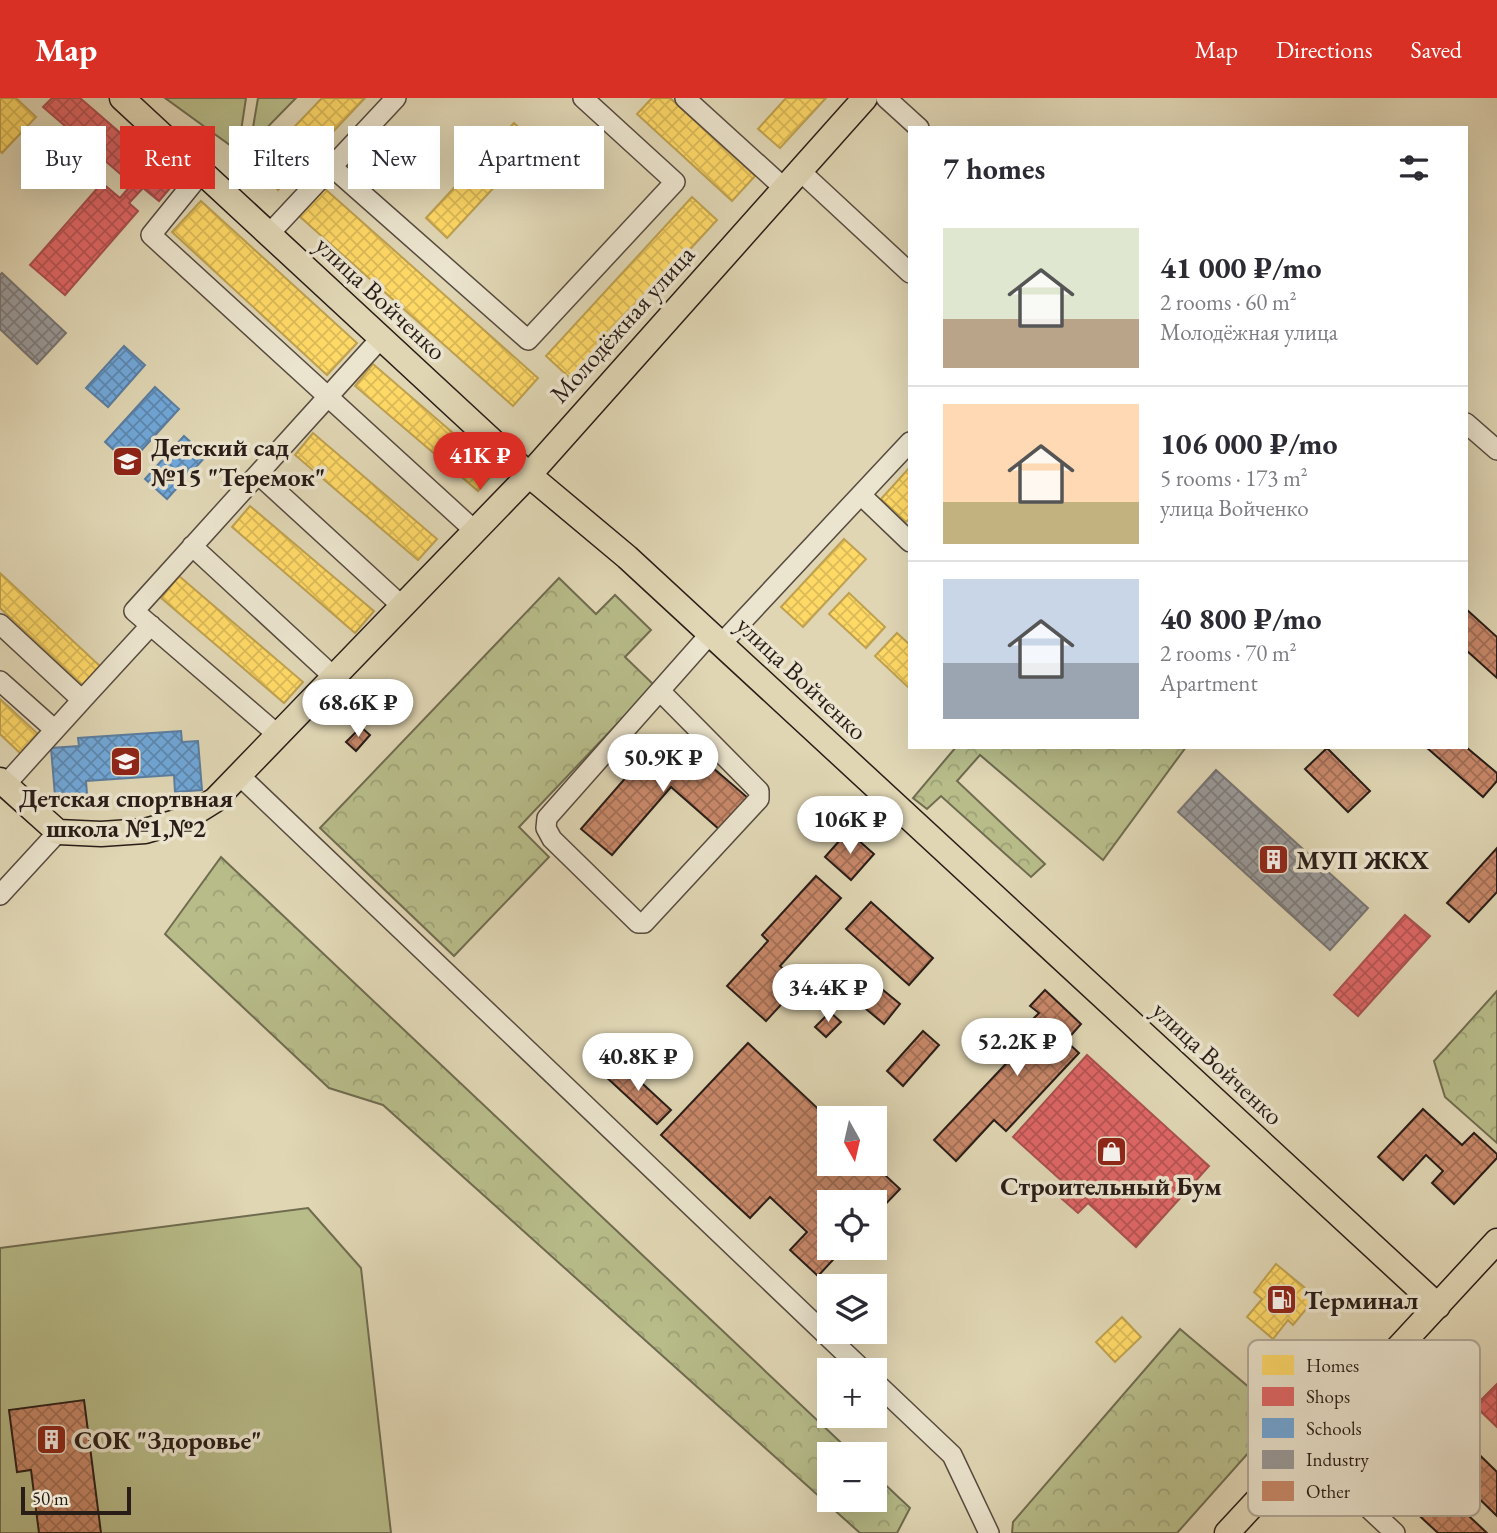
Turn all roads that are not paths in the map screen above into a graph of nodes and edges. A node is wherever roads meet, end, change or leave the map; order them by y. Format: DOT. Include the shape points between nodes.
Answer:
graph roads {
  1 [pos="122,98"];
  2 [pos="396,98"];
  3 [pos="583,98"];
  4 [pos="685,98"];
  5 [pos="865,98"];
  6 [pos="886,98"];
  7 [pos="152,126"];
  8 [pos="917,126"];
  9 [pos="334,165"];
  10 [pos="334,169"];
  11 [pos="791,179"];
  12 [pos="215,185"];
  13 [pos="189,189"];
  14 [pos="311,189"];
  15 [pos="269,234"];
  16 [pos="908,270"];
  17 [pos="381,338"];
  18 [pos="328,397"];
  19 [pos="1468,425"];
  20 [pos="908,444"];
  21 [pos="1497,450"];
  22 [pos="258,474"];
  23 [pos="528,475"];
  24 [pos="861,495"];
  25 [pos="475,531"];
  26 [pos="908,540"];
  27 [pos="192,546"];
  28 [pos="402,606"];
  29 [pos="0,624"];
  30 [pos="151,625"];
  31 [pos="715,639"];
  32 [pos="334,677"];
  33 [pos="0,681"];
  34 [pos="660,691"];
  35 [pos="82,700"];
  36 [pos="55,730"];
  37 [pos="278,735"];
  38 [pos="239,775"];
  39 [pos="3,783"];
  40 [pos="58,832"];
  41 [pos="0,895"];
  42 [pos="1497,1241"];
  43 [pos="1437,1306"];
  44 [pos="1405,1340"];
  45 [pos="850,1358"];
  46 [pos="887,1393"];
  47 [pos="1248,1510"];
  48 [pos="1377,1516"];
  49 [pos="989,1533"];
  50 [pos="1227,1533"];
  51 [pos="1395,1533"];
  1 -- 7 [label="main road, улица Войченко"];
  2 -- 9 [label="street"];
  3 -- 10 [label="street" via="675,182 528,340"];
  4 -- 11 [label="street"];
  5 -- 11 [label="main road, Молодёжная улица"];
  6 -- 8 [label="street"];
  11 -- 16 [label="street"];
  11 -- 23 [label="main road, Молодёжная улица"];
  12 -- 15 [label="main road, улица Войченко"];
  13 -- 18 [label="street" via="151,235"];
  14 -- 15 [label="street"];
  15 -- 17 [label="main road, улица Войченко"];
  17 -- 18 [label="street"];
  17 -- 23 [label="main road, улица Войченко"];
  18 -- 22 [label="street"];
  18 -- 25 [label="street"];
  19 -- 21 [label="street"];
  20 -- 24 [label="street"];
  22 -- 27 [label="street"];
  22 -- 28 [label="street"];
  23 -- 25 [label="main road, Молодёжная улица"];
  23 -- 31 [label="main road, улица Войченко" via="627,557"];
  24 -- 26 [label="street"];
  24 -- 31 [label="street"];
  25 -- 28 [label="main road, Молодёжная улица"];
  27 -- 30 [label="street" via="134,611"];
  27 -- 32 [label="street"];
  28 -- 32 [label="main road, Молодёжная улица"];
  29 -- 35 [label="street"];
  30 -- 35 [label="street"];
  30 -- 37 [label="street"];
  31 -- 34 [label="street"];
  31 -- 43 [label="main road, улица Войченко"];
  32 -- 37 [label="main road, Молодёжная улица"];
  33 -- 36 [label="street"];
  34 -- 34 [label="street" via="547,818 546,828 638,923 644,923 759,799 759,791"];
  35 -- 36 [label="street"];
  36 -- 39 [label="street"];
  37 -- 38 [label="main road, Молодёжная улица"];
  38 -- 40 [label="main road, Молодёжная улица" via="215,800 183,820 145,831"];
  38 -- 45 [label="street"];
  39 -- 40 [label="main road"];
  40 -- 41 [label="street"];
  42 -- 43 [label="main road"];
  43 -- 44 [label="main road"];
  46 -- 49 [label="street" via="952,1455"];
  47 -- 50 [label="main road"];
  48 -- 51 [label="street"];
}
